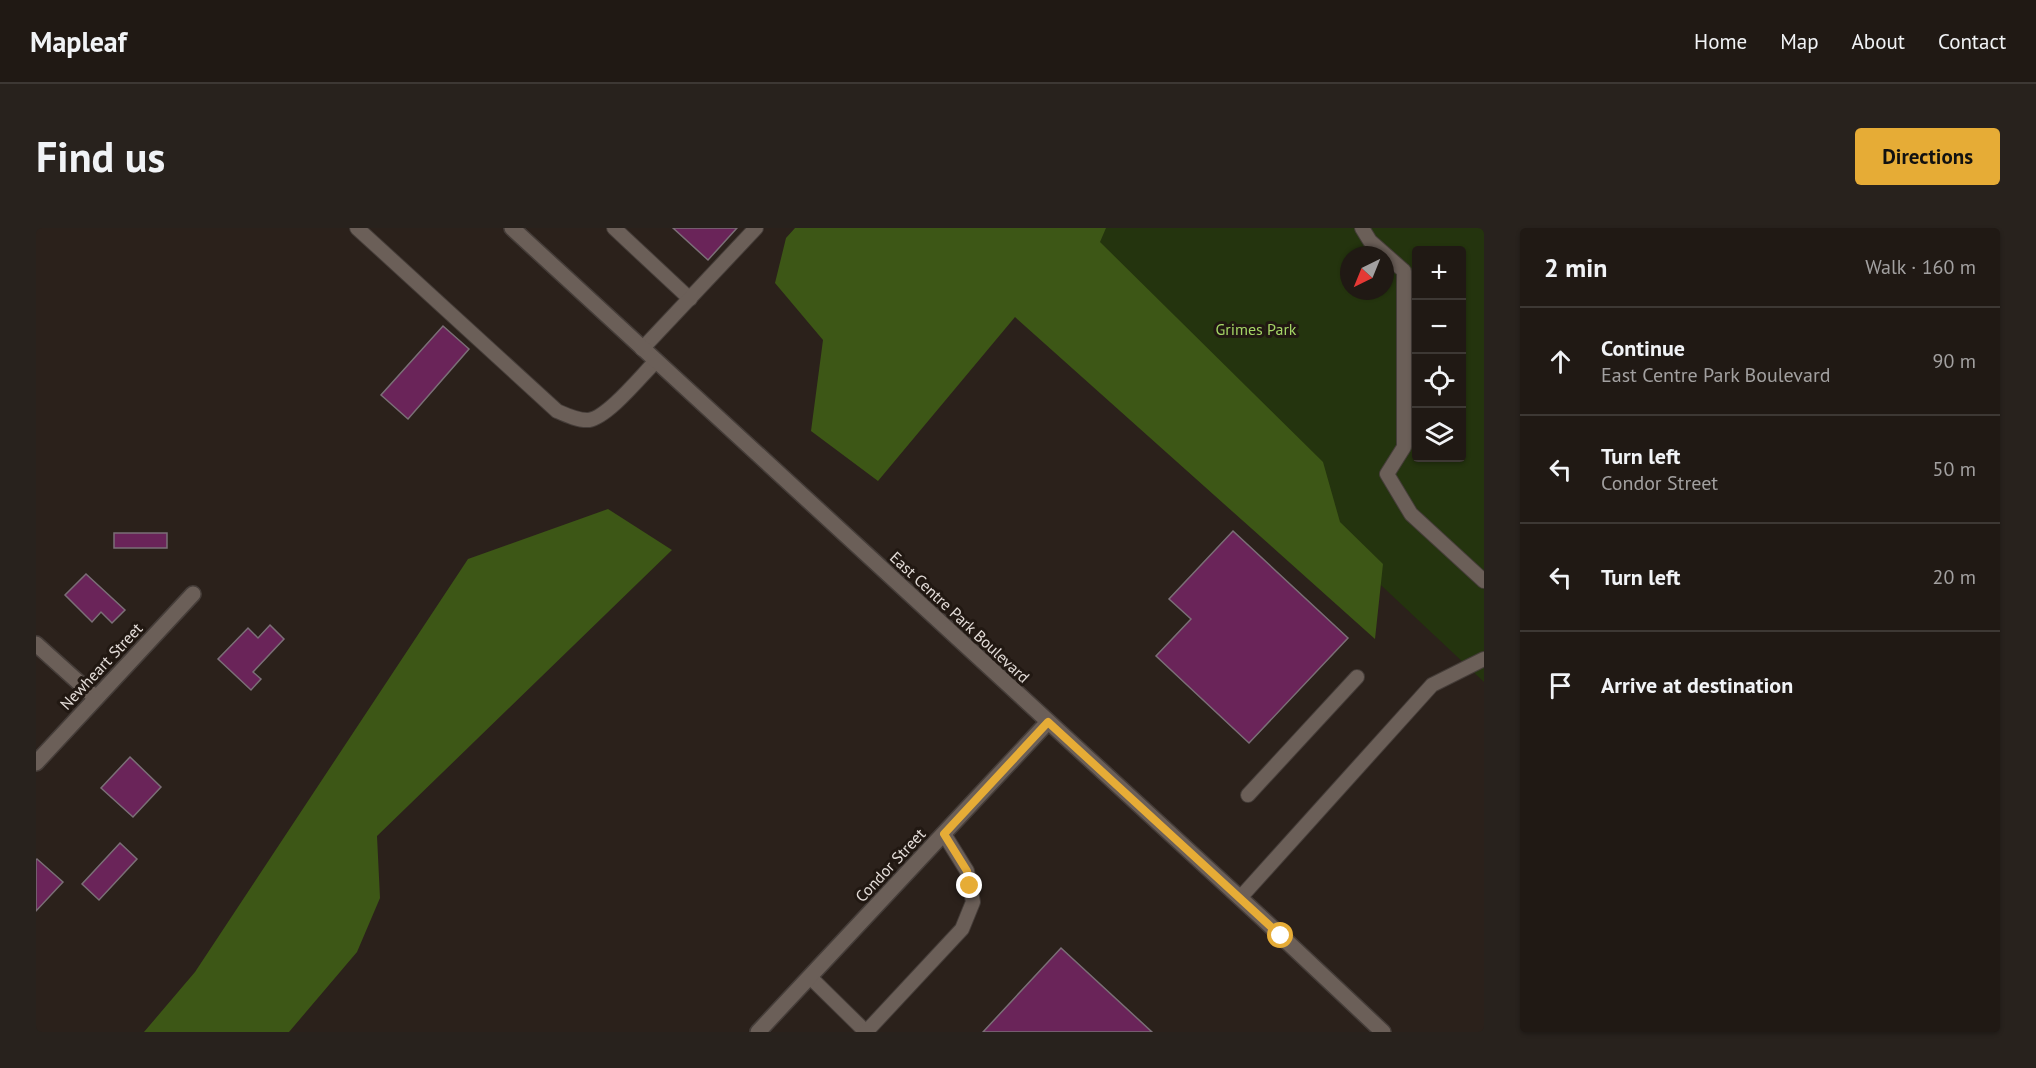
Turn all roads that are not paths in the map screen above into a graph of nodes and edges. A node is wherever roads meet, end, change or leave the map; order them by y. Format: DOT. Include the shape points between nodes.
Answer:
graph roads {
  1 [pos="357,228"];
  2 [pos="512,228"];
  3 [pos="614,228"];
  4 [pos="756,228"];
  5 [pos="1362,228"];
  6 [pos="690,299"];
  7 [pos="642,349"];
  8 [pos="656,362"];
  9 [pos="1484,581"];
  10 [pos="193,594"];
  11 [pos="36,644"];
  12 [pos="1484,659"];
  13 [pos="1357,677"];
  14 [pos="96,698"];
  15 [pos="1048,722"];
  16 [pos="36,763"];
  17 [pos="1248,795"];
  18 [pos="944,834"];
  19 [pos="1240,898"];
  20 [pos="810,977"];
  21 [pos="758,1032"];
  22 [pos="866,1032"];
  23 [pos="1383,1032"];
  1 -- 8 [label="lane" via="557,411 589,420 610,409"];
  2 -- 7 [label="street, East Centre Park Boulevard"];
  3 -- 6 [label="lane"];
  4 -- 6 [label="lane"];
  5 -- 9 [label="lane" via="1370,241 1404,271 1404,447 1387,474 1411,514"];
  6 -- 7 [label="lane"];
  7 -- 8 [label="street, East Centre Park Boulevard"];
  8 -- 15 [label="street, East Centre Park Boulevard"];
  10 -- 14 [label="street, Newheart Street"];
  11 -- 14 [label="street"];
  12 -- 19 [label="lane" via="1432,686"];
  13 -- 17 [label="lane"];
  14 -- 16 [label="street, Newheart Street"];
  15 -- 18 [label="street, Condor Street"];
  15 -- 19 [label="street, East Centre Park Boulevard"];
  18 -- 20 [label="street, Condor Street"];
  18 -- 22 [label="lane" via="967,871 973,902 962,929"];
  19 -- 23 [label="street, East Centre Park Boulevard"];
  20 -- 21 [label="street, Condor Street"];
  20 -- 22 [label="lane"];
}
